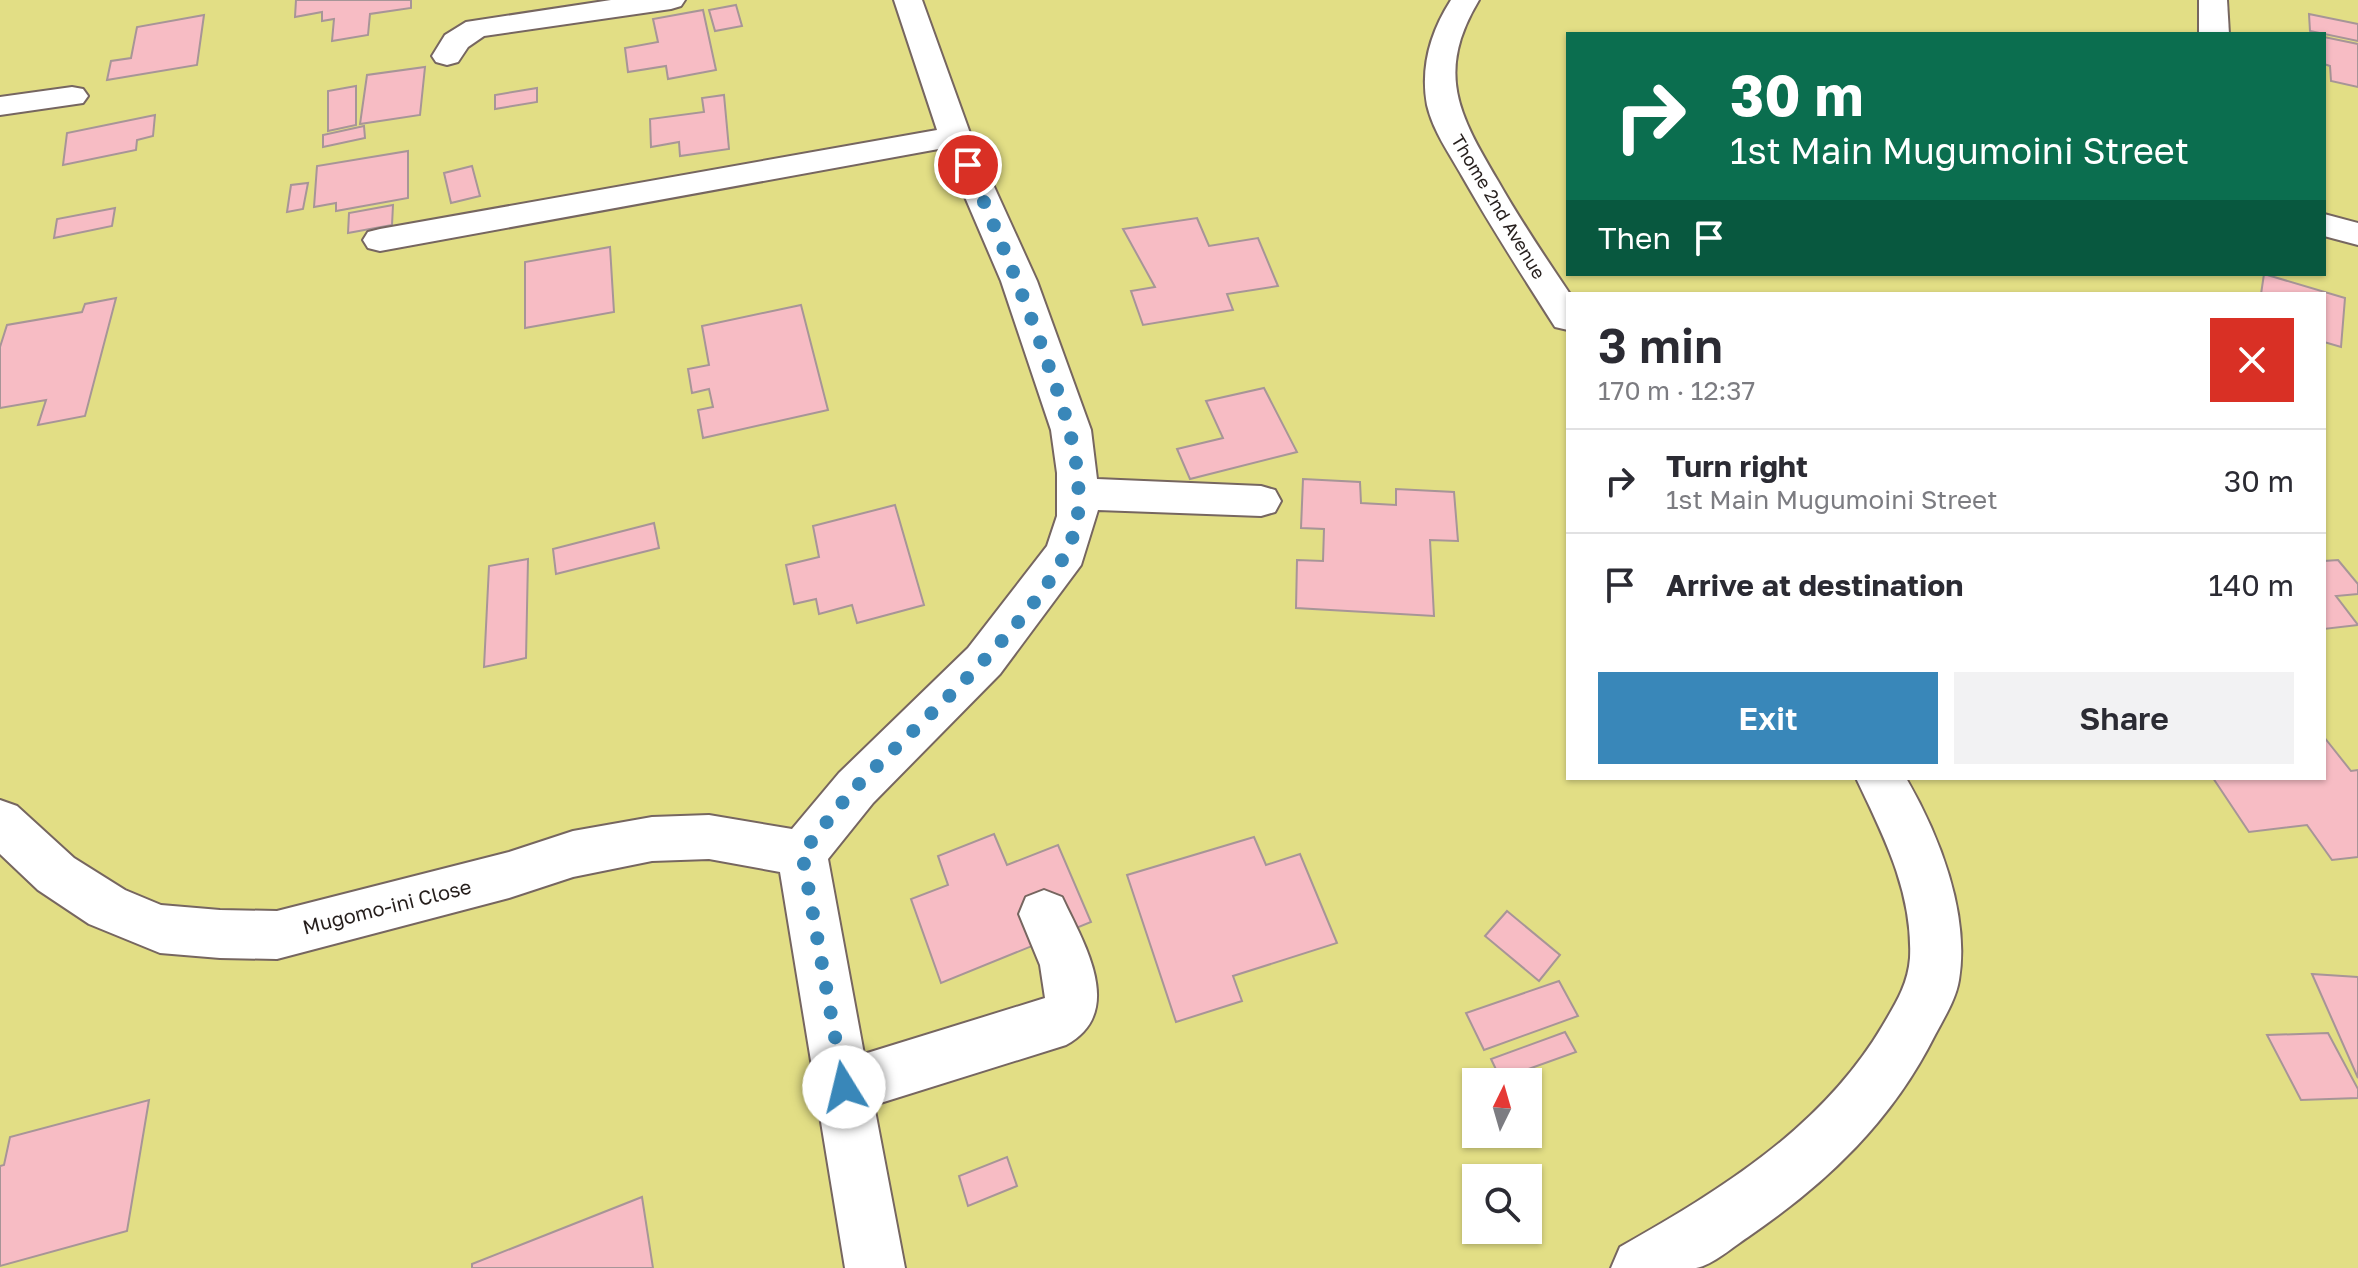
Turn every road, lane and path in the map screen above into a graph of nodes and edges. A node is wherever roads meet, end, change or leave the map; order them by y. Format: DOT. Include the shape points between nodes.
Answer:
graph roads {
  1 [pos="671,0"];
  2 [pos="908,0"];
  3 [pos="1465,0"];
  4 [pos="2213,0"];
  5 [pos="2214,32"];
  6 [pos="447,56"];
  7 [pos="72,96"];
  8 [pos="0,106"];
  9 [pos="955,136"];
  10 [pos="2326,226"];
  11 [pos="2358,234"];
  12 [pos="380,240"];
  13 [pos="1566,315"];
  14 [pos="1077,494"];
  15 [pos="1261,501"];
  16 [pos="1881,780"];
  17 [pos="0,822"];
  18 [pos="802,853"];
  19 [pos="1044,914"];
  20 [pos="844,1087"];
  21 [pos="875,1268"];
  22 [pos="1641,1268"];
  1 -- 6 [label="street" via="476,28 456,41"];
  2 -- 9 [label="street"];
  3 -- 13 [label="street, Thome 2nd Avenue" via="1450,21 1443,51 1442,103 1450,127"];
  4 -- 5 [label="street"];
  7 -- 8 [label="street"];
  9 -- 12 [label="street"];
  9 -- 14 [label="street" via="1019,281 1071,430"];
  10 -- 11 [label="street"];
  14 -- 15 [label="street"];
  14 -- 18 [label="street" via="1078,516 1066,553 1038,594 984,661 856,788"];
  16 -- 22 [label="street" via="1912,848 1931,908 1935,953 1933,982 1902,1047 1835,1133 1749,1204"];
  17 -- 18 [label="street, Mugomo-ini Close" via="56,874 107,907 160,929 220,934 277,935 573,854 652,839 709,837"];
  18 -- 20 [label="street"];
  19 -- 20 [label="street" via="1071,979 1065,1015 1047,1026"];
  20 -- 21 [label="street"];
}
